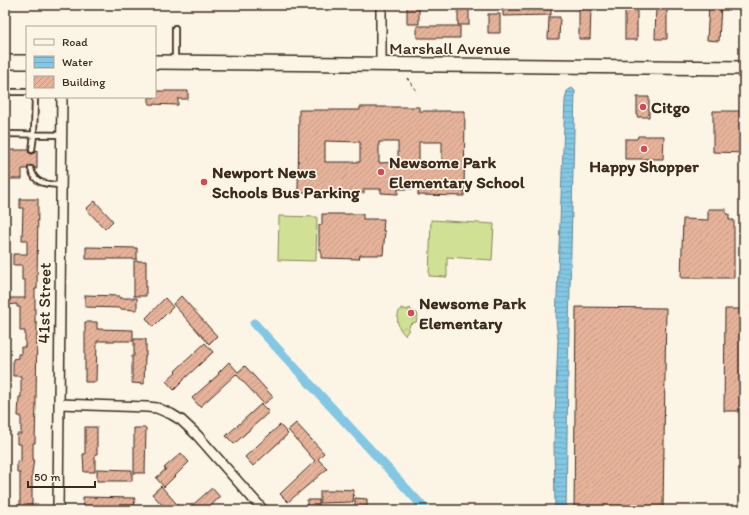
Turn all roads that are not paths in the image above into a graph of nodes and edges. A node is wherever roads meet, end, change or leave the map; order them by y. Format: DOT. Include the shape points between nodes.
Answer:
graph roads {
  1 [pos="381,5"];
  2 [pos="175,28"];
  3 [pos="5,62"];
  4 [pos="26,62"];
  5 [pos="156,62"];
  6 [pos="175,62"];
  7 [pos="381,65"];
  8 [pos="744,68"];
  9 [pos="5,92"];
  10 [pos="26,92"];
  11 [pos="35,98"];
  12 [pos="62,98"];
  13 [pos="5,134"];
  14 [pos="34,135"];
  15 [pos="62,135"];
  16 [pos="32,150"];
  17 [pos="31,169"];
  18 [pos="61,184"];
  19 [pos="59,404"];
  20 [pos="58,510"];
  21 [pos="263,510"];
  1 -- 7 [label="street"];
  2 -- 6 [label="lane"];
  3 -- 4 [label="street"];
  5 -- 6 [label="street, Marshall Avenue"];
  6 -- 7 [label="street, Marshall Avenue"];
  7 -- 8 [label="street, Marshall Avenue"];
  9 -- 10 [label="lane"];
  11 -- 14 [label="lane"];
  12 -- 15 [label="street, 41st Street"];
  13 -- 14 [label="lane"];
  14 -- 15 [label="lane"];
  14 -- 16 [label="lane"];
  15 -- 18 [label="street, 41st Street"];
  17 -- 18 [label="lane" via="33,176 40,182"];
  18 -- 19 [label="street, 41st Street"];
  19 -- 20 [label="street, 41st Street"];
  19 -- 21 [label="street" via="147,407 171,414 182,420"];
}
